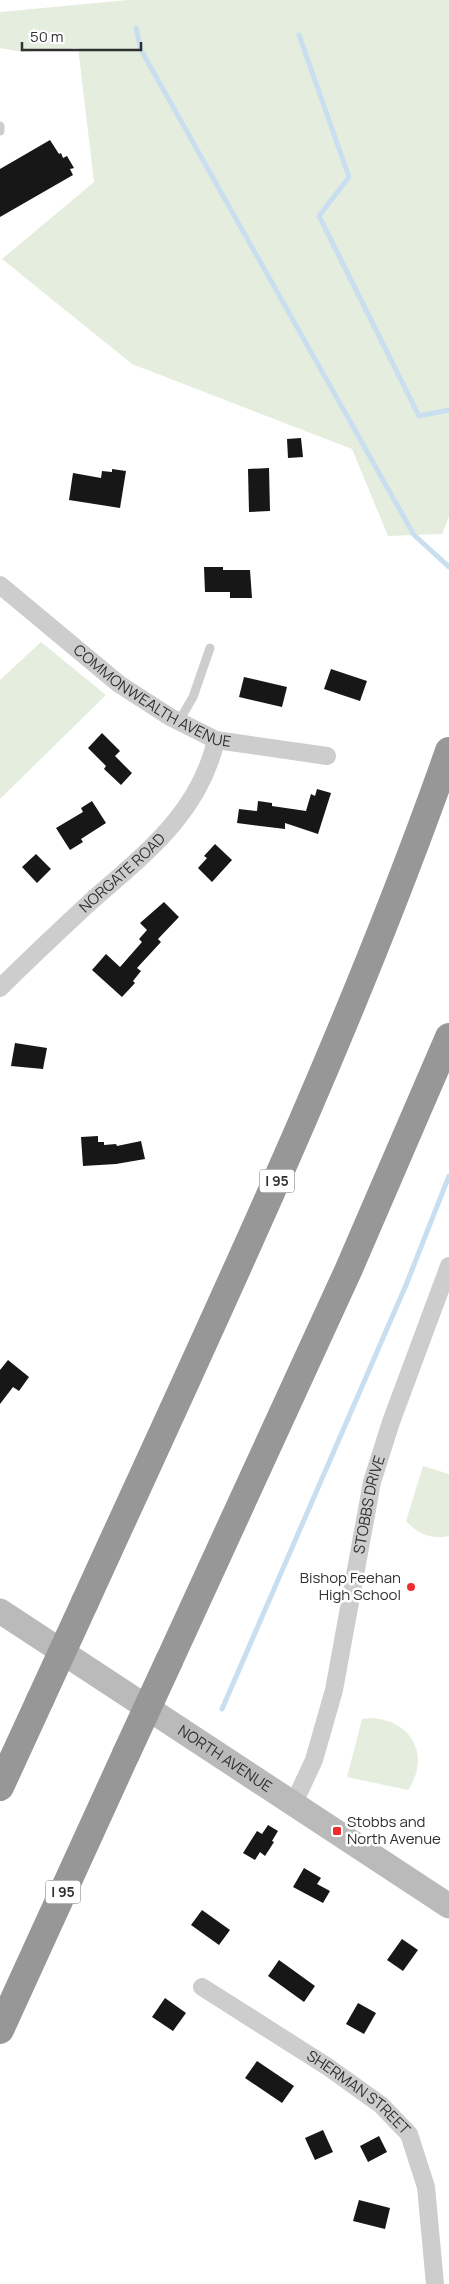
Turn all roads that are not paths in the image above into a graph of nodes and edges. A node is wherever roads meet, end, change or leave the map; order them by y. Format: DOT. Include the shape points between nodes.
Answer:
graph roads {
  1 [pos="0,126"];
  2 [pos="0,131"];
  3 [pos="0,585"];
  4 [pos="210,648"];
  5 [pos="179,721"];
  6 [pos="216,740"];
  7 [pos="449,751"];
  8 [pos="327,756"];
  9 [pos="0,988"];
  10 [pos="449,1037"];
  11 [pos="449,1266"];
  12 [pos="0,1611"];
  13 [pos="0,1787"];
  14 [pos="293,1805"];
  15 [pos="449,1906"];
  16 [pos="202,1987"];
  17 [pos="0,2030"];
  18 [pos="440,2282"];
  1 -- 2 [label="lane"];
  3 -- 5 [label="street, COMMONWEALTH AVENUE" via="119,684"];
  4 -- 5 [label="lane" via="193,697"];
  5 -- 6 [label="street, COMMONWEALTH AVENUE"];
  6 -- 8 [label="street, COMMONWEALTH AVENUE"];
  6 -- 9 [label="street, NORGATE ROAD" via="210,765 192,800 166,834"];
  7 -- 13 [label="highway, I 95, bridge" via="380,936 323,1076"];
  10 -- 17 [label="highway, I 95, bridge" via="359,1245"];
  11 -- 14 [label="street, STOBBS DRIVE" via="372,1482 334,1690 314,1760"];
  12 -- 14 [label="main road, NORTH AVENUE"];
  14 -- 15 [label="main road, NORTH AVENUE"];
  16 -- 18 [label="street, SHERMAN STREET" via="328,2067 373,2099 409,2134 426,2187"];
}
